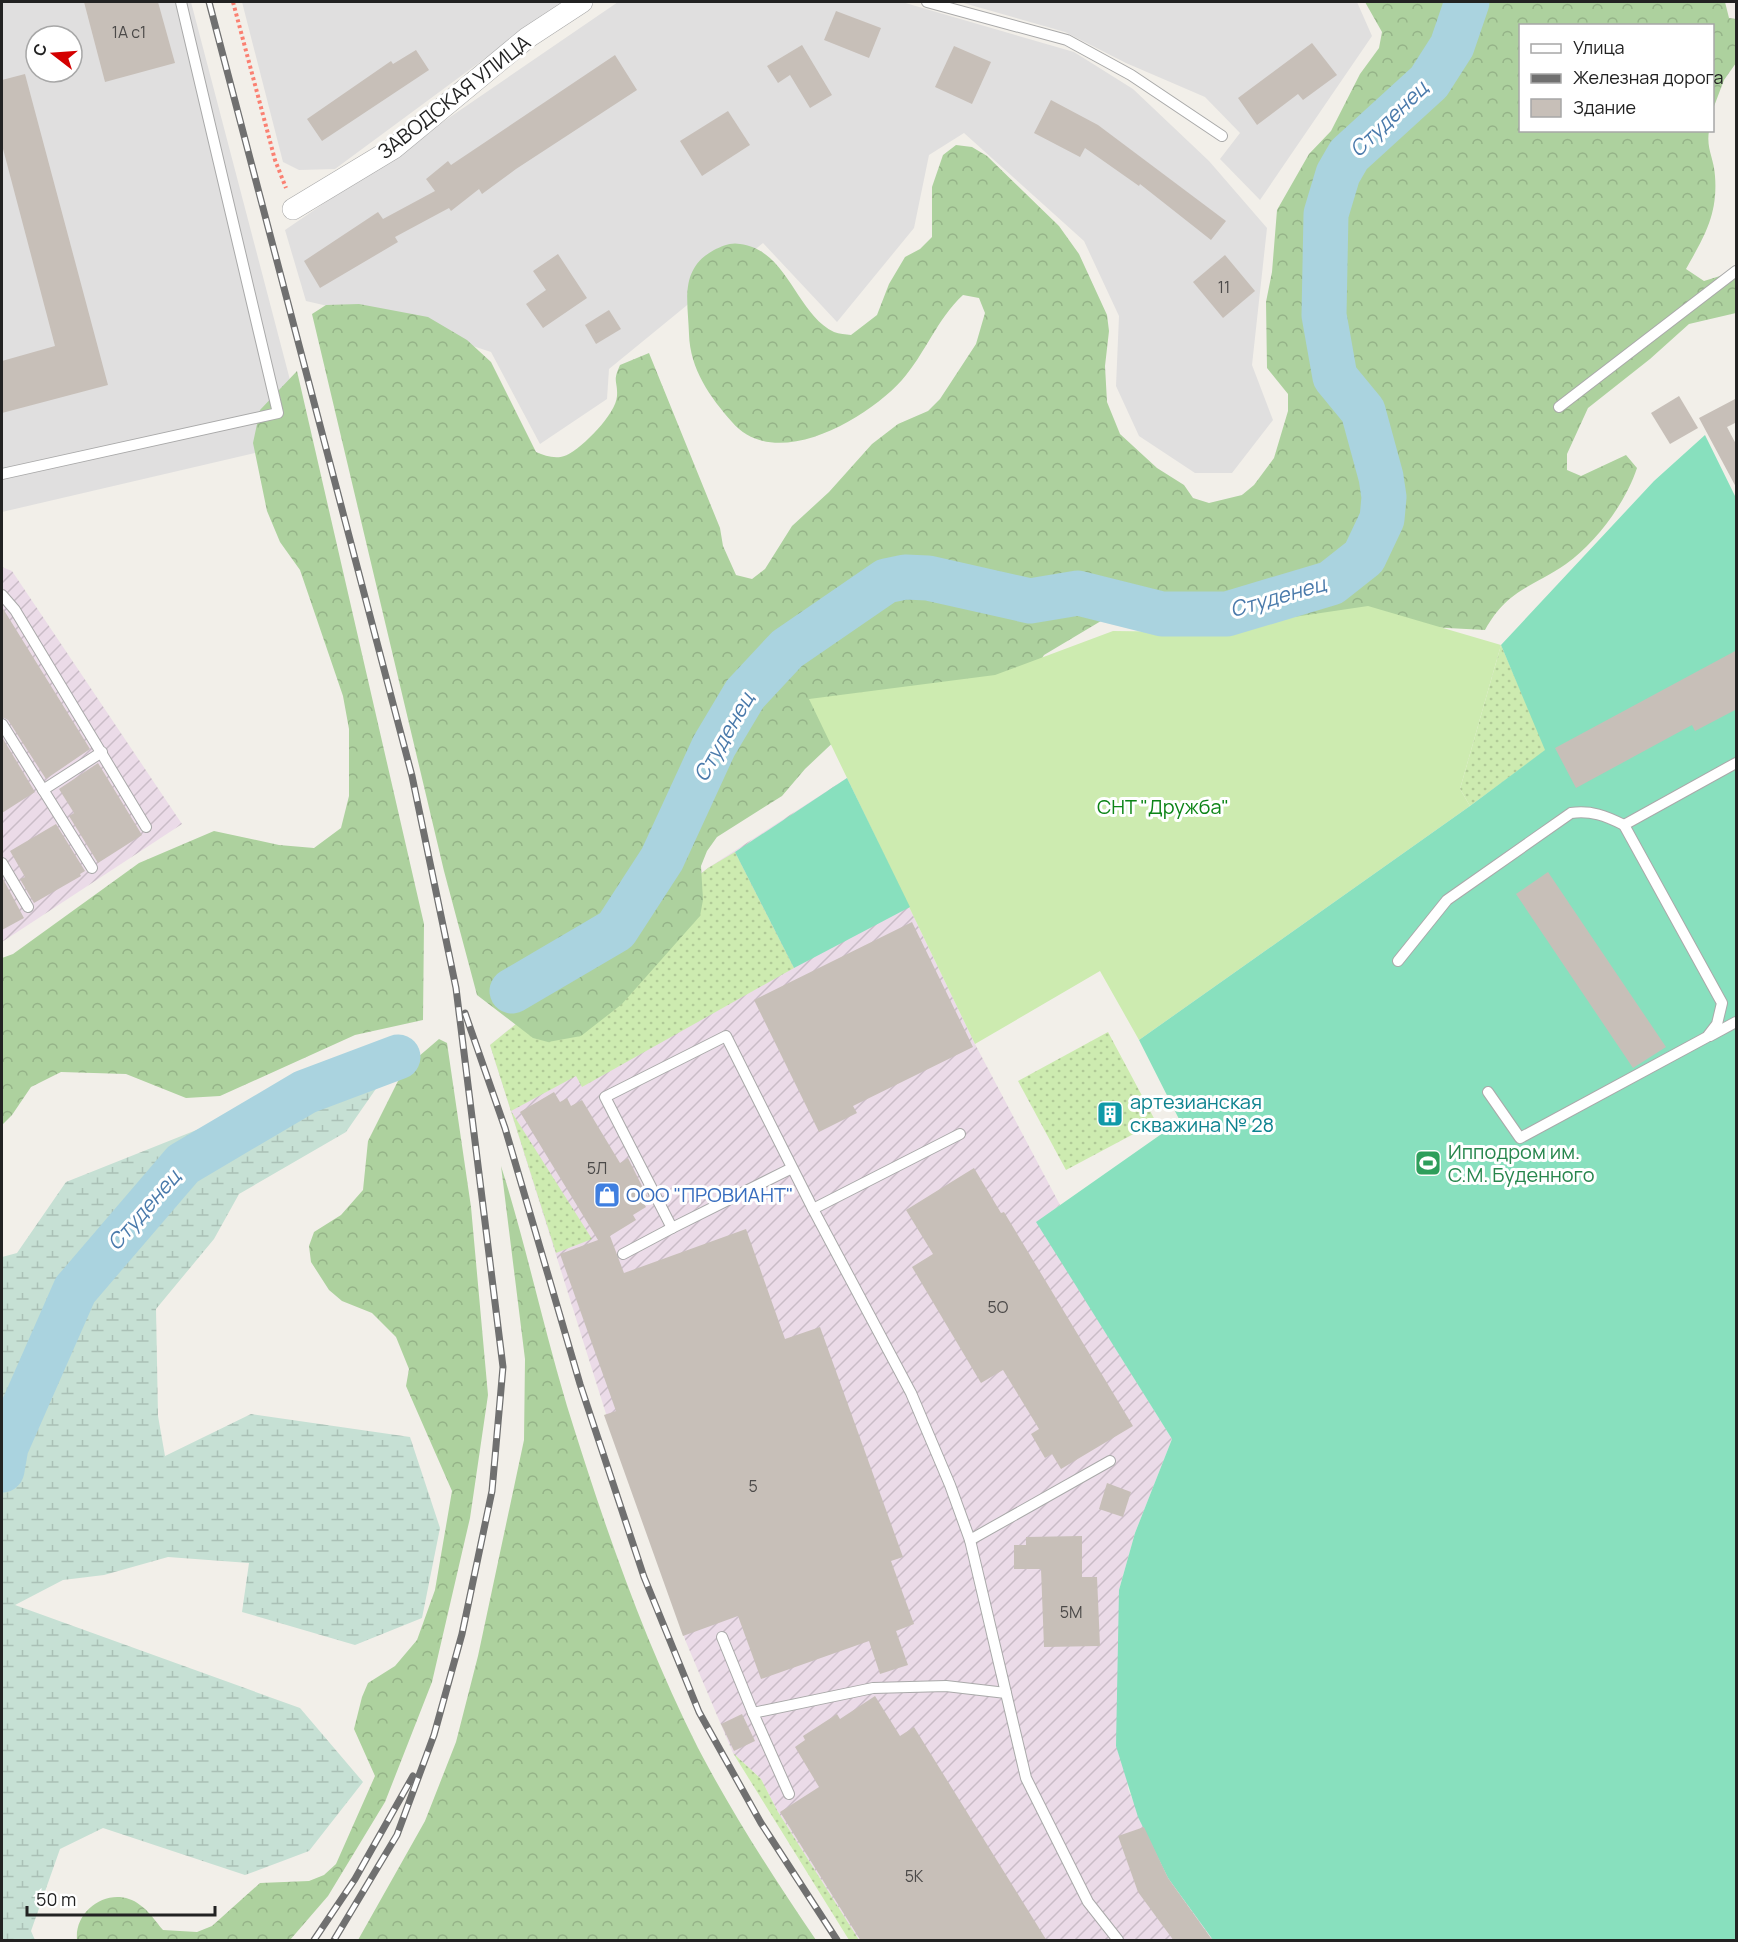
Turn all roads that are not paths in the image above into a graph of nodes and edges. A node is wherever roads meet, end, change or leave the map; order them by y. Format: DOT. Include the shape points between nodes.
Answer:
graph roads {
  1 [pos="181,2"];
  2 [pos="582,2"];
  3 [pos="927,2"];
  4 [pos="1222,136"];
  5 [pos="293,209"];
  6 [pos="1737,271"];
  7 [pos="1559,407"];
  8 [pos="2,474"];
  9 [pos="2,595"];
  10 [pos="2,724"];
  11 [pos="102,752"];
  12 [pos="1737,763"];
  13 [pos="43,790"];
  14 [pos="1624,825"];
  15 [pos="146,827"];
  16 [pos="2,863"];
  17 [pos="92,868"];
  18 [pos="28,907"];
  19 [pos="1398,961"];
  20 [pos="1737,1022"];
  21 [pos="1707,1037"];
  22 [pos="1488,1092"];
  23 [pos="960,1134"];
  24 [pos="792,1167"];
  25 [pos="813,1209"];
  26 [pos="672,1228"];
  27 [pos="623,1254"];
  28 [pos="1110,1461"];
  29 [pos="970,1540"];
  30 [pos="722,1637"];
  31 [pos="1006,1693"];
  32 [pos="753,1713"];
  33 [pos="789,1794"];
  34 [pos="1118,1941"];
  1 -- 8 [label="lane" via="278,413"];
  2 -- 5 [label="street, ЗАВОДСКАЯ УЛИЦА" via="527,38 394,148"];
  3 -- 4 [label="lane" via="1067,40 1131,75"];
  6 -- 7 [label="lane"];
  9 -- 11 [label="lane"];
  10 -- 13 [label="lane"];
  11 -- 13 [label="lane"];
  11 -- 15 [label="lane"];
  12 -- 14 [label="lane"];
  13 -- 17 [label="lane"];
  14 -- 19 [label="lane" via="1601,814 1570,813 1447,900"];
  14 -- 21 [label="lane" via="1722,1004 1717,1024"];
  16 -- 18 [label="lane"];
  20 -- 21 [label="lane"];
  21 -- 22 [label="lane" via="1520,1138"];
  23 -- 25 [label="lane"];
  24 -- 25 [label="lane"];
  24 -- 26 [label="lane"];
  24 -- 26 [label="lane" via="726,1036 605,1097"];
  25 -- 29 [label="lane" via="911,1393"];
  26 -- 27 [label="lane"];
  28 -- 29 [label="lane"];
  29 -- 31 [label="lane"];
  30 -- 32 [label="lane"];
  31 -- 32 [label="lane" via="946,1686 873,1688"];
  31 -- 34 [label="lane" via="1026,1778 1088,1902"];
  32 -- 33 [label="lane"];
}
